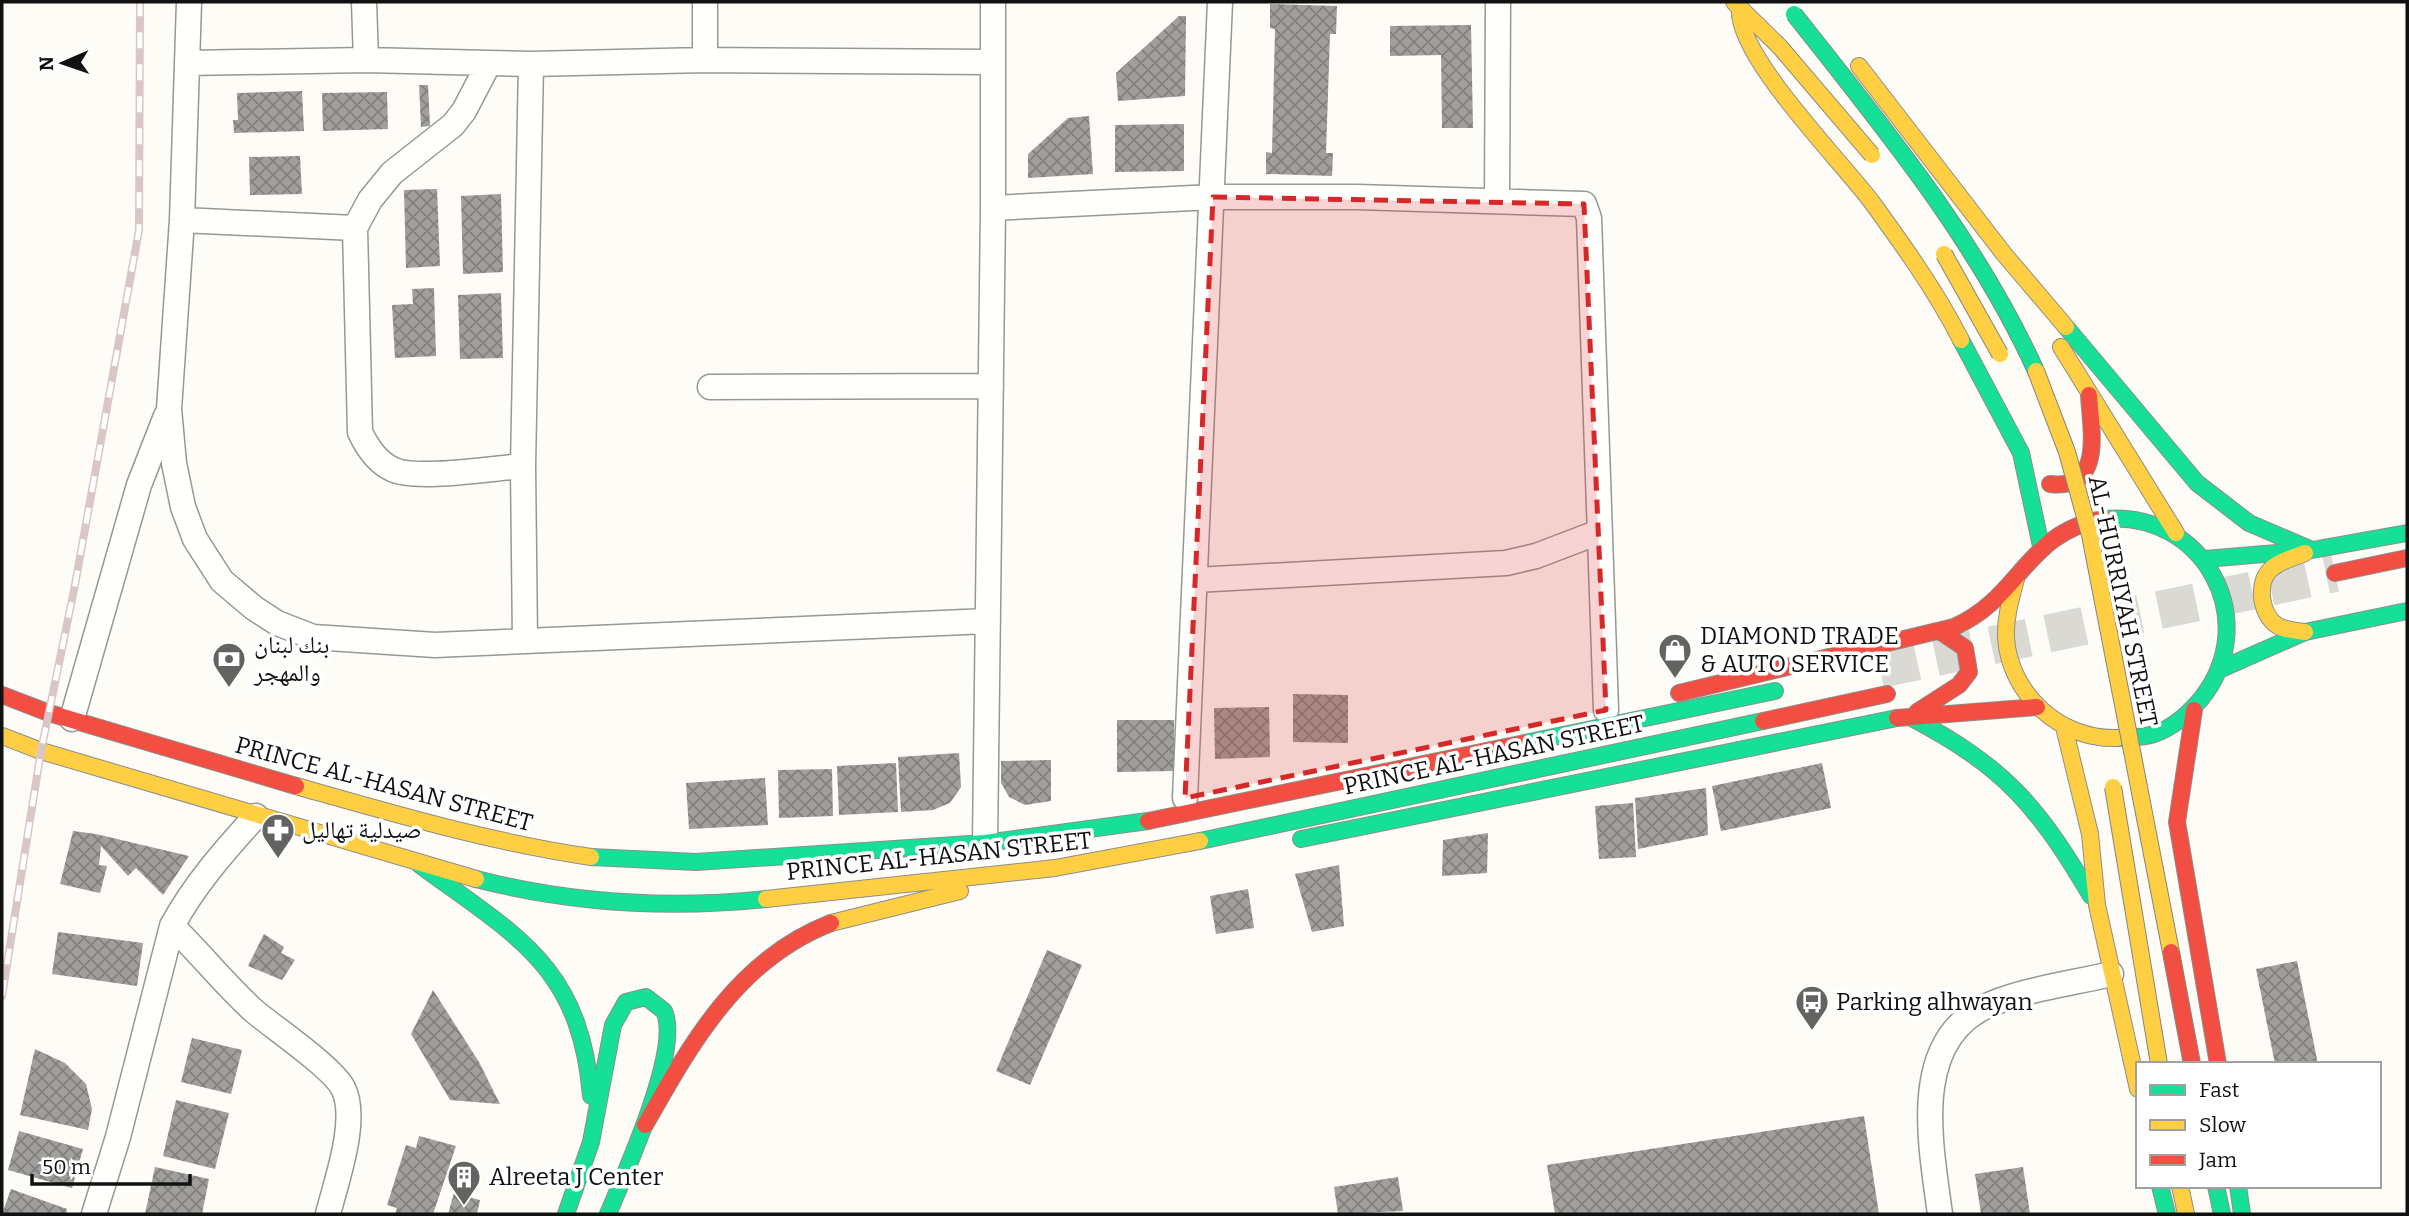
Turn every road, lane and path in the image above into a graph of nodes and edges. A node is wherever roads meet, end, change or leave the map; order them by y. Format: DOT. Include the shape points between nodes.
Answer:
graph roads {
  1 [pos="188,2"];
  2 [pos="364,2"];
  3 [pos="705,2"];
  4 [pos="993,2"];
  5 [pos="1220,2"];
  6 [pos="1497,2"];
  7 [pos="1737,5"];
  8 [pos="1797,6"];
  9 [pos="1852,57"];
  10 [pos="366,60"];
  11 [pos="705,60"];
  12 [pos="187,62"];
  13 [pos="992,62"];
  14 [pos="489,63"];
  15 [pos="531,64"];
  16 [pos="1886,173"];
  17 [pos="1213,198"];
  18 [pos="1497,200"];
  19 [pos="993,208"];
  20 [pos="182,220"];
  21 [pos="355,228"];
  22 [pos="1936,242"];
  23 [pos="2004,254"];
  24 [pos="2007,368"];
  25 [pos="991,386"];
  26 [pos="710,387"];
  27 [pos="2089,392"];
  28 [pos="169,409"];
  29 [pos="2044,464"];
  30 [pos="523,466"];
  31 [pos="2025,468"];
  32 [pos="1599,532"];
  33 [pos="2176,533"];
  34 [pos="2407,533"];
  35 [pos="2041,546"];
  36 [pos="2068,547"];
  37 [pos="2312,550"];
  38 [pos="2407,558"];
  39 [pos="2205,559"];
  40 [pos="2335,573"];
  41 [pos="2017,579"];
  42 [pos="1196,580"];
  43 [pos="2407,611"];
  44 [pos="988,621"];
  45 [pos="1941,632"];
  46 [pos="2305,632"];
  47 [pos="525,641"];
  48 [pos="2221,669"];
  49 [pos="1798,686"];
  50 [pos="1887,694"];
  51 [pos="2,695"];
  52 [pos="2037,707"];
  53 [pos="1606,710"];
  54 [pos="2194,710"];
  55 [pos="1910,717"];
  56 [pos="72,719"];
  57 [pos="2101,720"];
  58 [pos="2064,727"];
  59 [pos="40,730"];
  60 [pos="2,736"];
  61 [pos="2154,777"];
  62 [pos="1185,797"];
  63 [pos="2167,797"];
  64 [pos="256,816"];
  65 [pos="2177,822"];
  66 [pos="1115,828"];
  67 [pos="2090,834"];
  68 [pos="985,843"];
  69 [pos="1280,843"];
  70 [pos="1127,857"];
  71 [pos="1177,862"];
  72 [pos="420,865"];
  73 [pos="1055,868"];
  74 [pos="2096,905"];
  75 [pos="172,926"];
  76 [pos="2111,974"];
  77 [pos="2159,1062"];
  78 [pos="2192,1062"];
  79 [pos="2217,1062"];
  80 [pos="2136,1080"];
  81 [pos="645,1125"];
  82 [pos="592,1142"];
  83 [pos="2160,1188"];
  84 [pos="2180,1188"];
  85 [pos="2216,1188"];
  86 [pos="2238,1188"];
  87 [pos="94,1214"];
  88 [pos="328,1214"];
  89 [pos="566,1214"];
  90 [pos="608,1214"];
  91 [pos="1940,1214"];
  92 [pos="2166,1214"];
  93 [pos="2186,1214"];
  94 [pos="2222,1214"];
  95 [pos="2242,1214"];
  1 -- 12 [label="street"];
  2 -- 10 [label="street"];
  3 -- 11 [label="street"];
  4 -- 13 [label="street"];
  5 -- 17 [label="street"];
  6 -- 18 [label="street"];
  7 -- 16 [label="main road, bridge" via="1780,47"];
  7 -- 31 [label="main road" via="1739,22 1754,50 1808,126 1870,200 1945,309 2012,432"];
  8 -- 78 [label="main road, AL-HURRIYAH STREET, bridge" via="1969,246 2025,345 2045,392 2091,541"];
  9 -- 23 [label="main road"];
  10 -- 12 [label="street"];
  10 -- 14 [label="street"];
  11 -- 13 [label="street"];
  11 -- 15 [label="street"];
  12 -- 20 [label="street"];
  13 -- 19 [label="street"];
  14 -- 15 [label="street"];
  14 -- 21 [label="street" via="453,125 392,173"];
  15 -- 30 [label="street"];
  17 -- 18 [label="street"];
  17 -- 19 [label="street"];
  17 -- 42 [label="street"];
  18 -- 32 [label="street" via="1574,202 1588,209"];
  19 -- 25 [label="street"];
  20 -- 21 [label="street"];
  20 -- 28 [label="street"];
  21 -- 30 [label="street" via="360,432 368,448 392,470 410,475"];
  22 -- 24 [label="main road, bridge"];
  23 -- 27 [label="main road"];
  23 -- 37 [label="main road" via="2197,483 2249,523"];
  25 -- 26 [label="street"];
  25 -- 44 [label="street"];
  27 -- 31 [label="main road" via="2091,464 2084,476 2069,485 2054,486"];
  27 -- 33 [label="main road"];
  28 -- 47 [label="street" via="174,463 195,539 222,582 277,623 313,637 435,645"];
  28 -- 56 [label="street" via="139,485"];
  29 -- 36 [label="main road, AL-HURRIYAH STREET"];
  30 -- 47 [label="street"];
  31 -- 35 [label="main road"];
  32 -- 42 [label="street" via="1506,562"];
  32 -- 53 [label="street"];
  33 -- 35 [label="main road" via="2143,519 2106,517 2071,526"];
  33 -- 39 [label="main road"];
  34 -- 37 [label="main road"];
  35 -- 41 [label="main road"];
  37 -- 39 [label="main road"];
  37 -- 46 [label="main road" via="2277,565 2261,584 2273,623"];
  38 -- 40 [label="main road"];
  39 -- 48 [label="main road" via="2223,593 2229,631"];
  41 -- 45 [label="main road" via="1967,622"];
  41 -- 52 [label="main road" via="2006,612 2007,646 2017,679"];
  42 -- 62 [label="street"];
  43 -- 46 [label="main road"];
  44 -- 47 [label="street"];
  44 -- 68 [label="street"];
  45 -- 53 [label="main road"];
  45 -- 55 [label="main road" via="1965,648 1969,672 1959,685"];
  46 -- 48 [label="main road"];
  48 -- 54 [label="main road"];
  49 -- 66 [label="main road, PRINCE AL-HASAN STREET"];
  50 -- 70 [label="main road, PRINCE AL-HASAN STREET"];
  51 -- 59 [label="main road, PRINCE AL-HASAN STREET"];
  52 -- 55 [label="main road"];
  52 -- 58 [label="main road"];
  53 -- 62 [label="main road"];
  54 -- 58 [label="main road" via="2154,734 2109,740"];
  54 -- 65 [label="main road"];
  55 -- 69 [label="main road"];
  55 -- 74 [label="main road" via="1972,750 2031,802 2056,835"];
  56 -- 59 [label="main road, PRINCE AL-HASAN STREET"];
  56 -- 68 [label="main road, PRINCE AL-HASAN STREET" via="448,830 515,846 613,860 696,862"];
  57 -- 77 [label="main road, AL-HURRIYAH STREET, bridge"];
  58 -- 67 [label="main road"];
  59 -- 60 [label="main road, PRINCE AL-HASAN STREET"];
  59 -- 64 [label="main road, PRINCE AL-HASAN STREET"];
  61 -- 67 [label="main road" via="2123,777 2107,787 2098,798"];
  62 -- 66 [label="main road"];
  63 -- 65 [label="main road"];
  64 -- 72 [label="main road, PRINCE AL-HASAN STREET"];
  64 -- 75 [label="street" via="182,906"];
  65 -- 79 [label="main road"];
  66 -- 68 [label="main road, PRINCE AL-HASAN STREET"];
  67 -- 74 [label="main road"];
  70 -- 71 [label="main road"];
  70 -- 73 [label="main road, PRINCE AL-HASAN STREET"];
  72 -- 73 [label="main road, PRINCE AL-HASAN STREET" via="528,892 710,905"];
  72 -- 82 [label="main road" via="516,937 552,974 572,1007 586,1057"];
  73 -- 81 [label="main road" via="860,915 817,928 786,944 751,969 700,1031"];
  74 -- 76 [label="main road"];
  75 -- 87 [label="street"];
  75 -- 88 [label="street" via="253,1009 343,1088 348,1114 345,1151"];
  76 -- 80 [label="main road"];
  76 -- 91 [label="street" via="1990,1004 1958,1026 1940,1054 1928,1106"];
  81 -- 82 [label="main road" via="669,1020 655,1000 637,997 626,1002 613,1025"];
  81 -- 90 [label="main road"];
  82 -- 89 [label="main road"];
  83 -- 92 [label="main road"];
  84 -- 93 [label="main road"];
  85 -- 94 [label="main road"];
  86 -- 95 [label="main road"];
}
